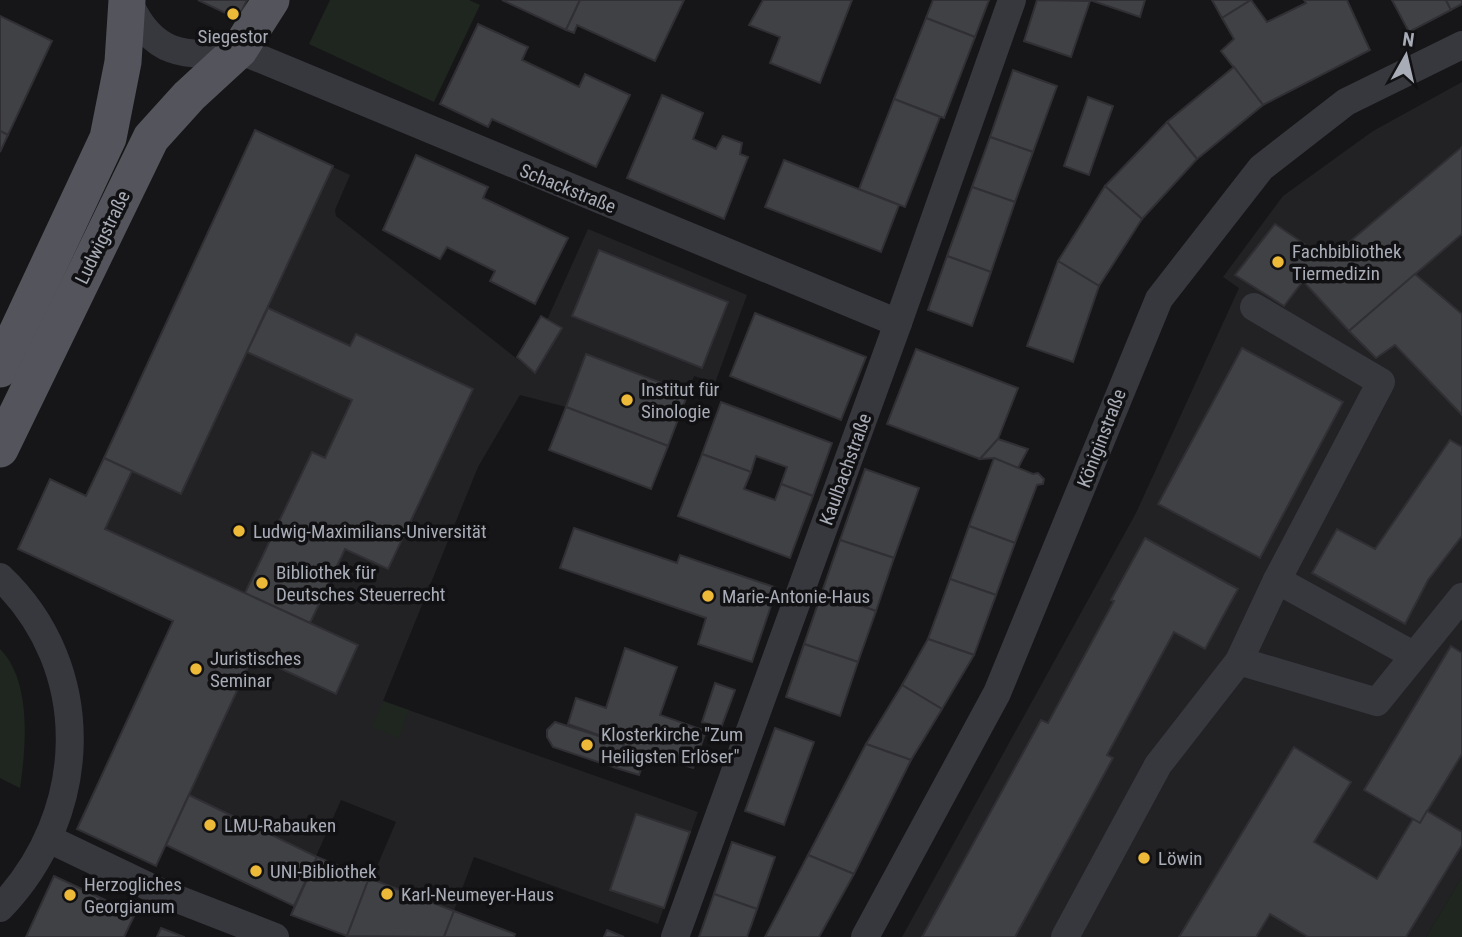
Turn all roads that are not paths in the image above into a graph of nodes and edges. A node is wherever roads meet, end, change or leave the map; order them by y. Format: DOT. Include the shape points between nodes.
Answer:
graph roads {
  1 [pos="127,0"];
  2 [pos="271,0"];
  3 [pos="1012,0"];
  4 [pos="1462,45"];
  5 [pos="239,50"];
  6 [pos="1254,307"];
  7 [pos="898,323"];
  8 [pos="0,369"];
  9 [pos="2,441"];
  10 [pos="0,577"];
  11 [pos="1277,580"];
  12 [pos="1462,597"];
  13 [pos="1413,654"];
  14 [pos="1239,661"];
  15 [pos="49,839"];
  16 [pos="0,908"];
  17 [pos="275,937"];
  18 [pos="675,937"];
  19 [pos="865,937"];
  20 [pos="1065,937"];
  1 -- 5 [label="street" via="136,20 168,50 206,56"];
  1 -- 8 [label="main road, Ludwigstraße" via="121,73 108,138"];
  2 -- 5 [label="main road, Ludwigstraße"];
  3 -- 7 [label="street, Kaulbachstraße"];
  4 -- 19 [label="street, Königinstraße" via="1346,102 1261,168 1158,299 997,693"];
  5 -- 7 [label="street, Schackstraße"];
  5 -- 9 [label="main road, Ludwigstraße" via="151,138"];
  6 -- 11 [label="street" via="1381,382"];
  7 -- 18 [label="street, Kaulbachstraße"];
  10 -- 15 [label="street" via="18,594 42,630 60,670 69,713 71,755 64,798"];
  11 -- 13 [label="street"];
  11 -- 14 [label="street"];
  12 -- 13 [label="street"];
  13 -- 14 [label="street" via="1377,702"];
  14 -- 20 [label="street" via="1158,765"];
  15 -- 16 [label="street" via="34,867"];
  15 -- 17 [label="street" via="162,893"];
}
